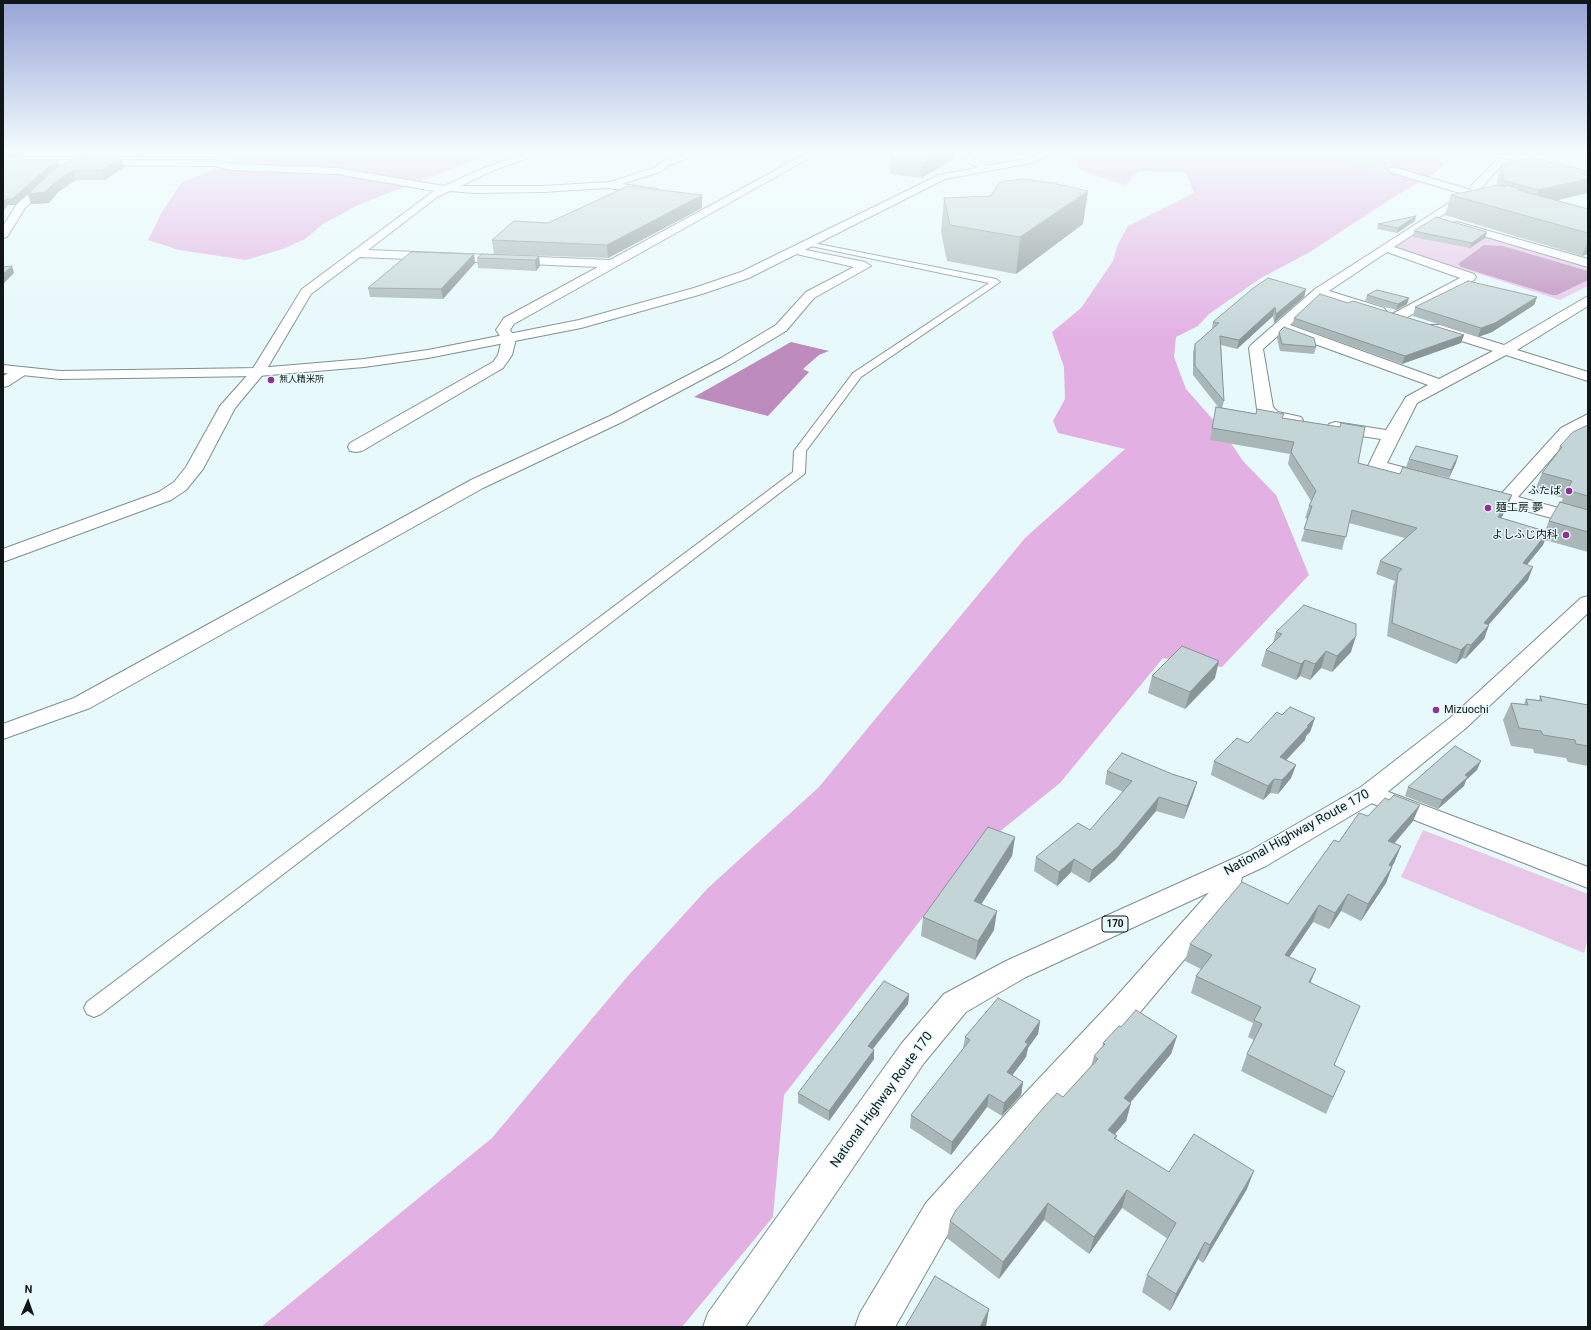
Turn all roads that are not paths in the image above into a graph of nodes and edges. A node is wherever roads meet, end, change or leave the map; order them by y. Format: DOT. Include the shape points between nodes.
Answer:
graph roads {
  1 [pos="16,214"];
  2 [pos="408,214"];
  3 [pos="699,214"];
  4 [pos="869,214"];
  5 [pos="1435,214"];
  6 [pos="1430,217"];
  7 [pos="3,236"];
  8 [pos="803,248"];
  9 [pos="1385,248"];
  10 [pos="356,253"];
  11 [pos="1588,263"];
  12 [pos="610,264"];
  13 [pos="1319,292"];
  14 [pos="1588,300"];
  15 [pos="1397,317"];
  16 [pos="1280,326"];
  17 [pos="509,339"];
  18 [pos="1506,350"];
  19 [pos="3,369"];
  20 [pos="20,372"];
  21 [pos="258,372"];
  22 [pos="1588,377"];
  23 [pos="3,383"];
  24 [pos="1439,384"];
  25 [pos="1588,420"];
  26 [pos="1304,422"];
  27 [pos="1320,424"];
  28 [pos="1391,436"];
  29 [pos="356,447"];
  30 [pos="1446,484"];
  31 [pos="1468,490"];
  32 [pos="1506,500"];
  33 [pos="1588,522"];
  34 [pos="3,556"];
  35 [pos="1588,602"];
  36 [pos="3,732"];
  37 [pos="1370,794"];
  38 [pos="1230,872"];
  39 [pos="1588,878"];
  40 [pos="94,1008"];
  41 [pos="722,1327"];
  42 [pos="874,1327"];
  1 -- 7 [label="main road"];
  2 -- 10 [label="main road"];
  3 -- 12 [label="main road"];
  4 -- 8 [label="main road"];
  5 -- 6 [label="main road"];
  6 -- 9 [label="main road"];
  6 -- 11 [label="main road"];
  8 -- 17 [label="main road" via="745,275 698,291 581,324"];
  8 -- 36 [label="main road" via="865,266 810,295 781,328 726,361 616,419 477,484 82,704"];
  8 -- 40 [label="lane" via="996,282 857,375 800,451 799,473"];
  9 -- 13 [label="main road"];
  9 -- 15 [label="main road" via="1470,277"];
  10 -- 12 [label="main road"];
  10 -- 21 [label="main road" via="306,292"];
  12 -- 17 [label="main road" via="509,321 503,330"];
  13 -- 15 [label="main road"];
  13 -- 16 [label="main road"];
  14 -- 18 [label="main road"];
  15 -- 18 [label="main road"];
  16 -- 24 [label="main road"];
  16 -- 26 [label="main road" via="1256,348 1266,409 1273,416"];
  17 -- 21 [label="main road" via="428,354"];
  17 -- 29 [label="main road" via="506,355 498,365"];
  18 -- 22 [label="main road"];
  18 -- 24 [label="main road"];
  19 -- 20 [label="main road"];
  20 -- 21 [label="main road" via="60,375"];
  20 -- 23 [label="main road"];
  21 -- 34 [label="main road" via="228,406 194,469 180,486 165,496"];
  24 -- 28 [label="main road" via="1411,400"];
  25 -- 32 [label="main road" via="1567,431"];
  27 -- 28 [label="main road"];
  28 -- 30 [label="main road" via="1377,466"];
  31 -- 32 [label="main road"];
  32 -- 33 [label="main road" via="1538,512"];
  35 -- 37 [label="main road, National Highway Route 170 / 170" via="1458,723"];
  37 -- 38 [label="main road, National Highway Route 170 / 170"];
  37 -- 39 [label="main road"];
  38 -- 41 [label="main road, National Highway Route 170 / 170" via="1016,969 955,1003 913,1053"];
  38 -- 42 [label="main road" via="1225,892 1125,1008 1027,1114 939,1215"];
}
